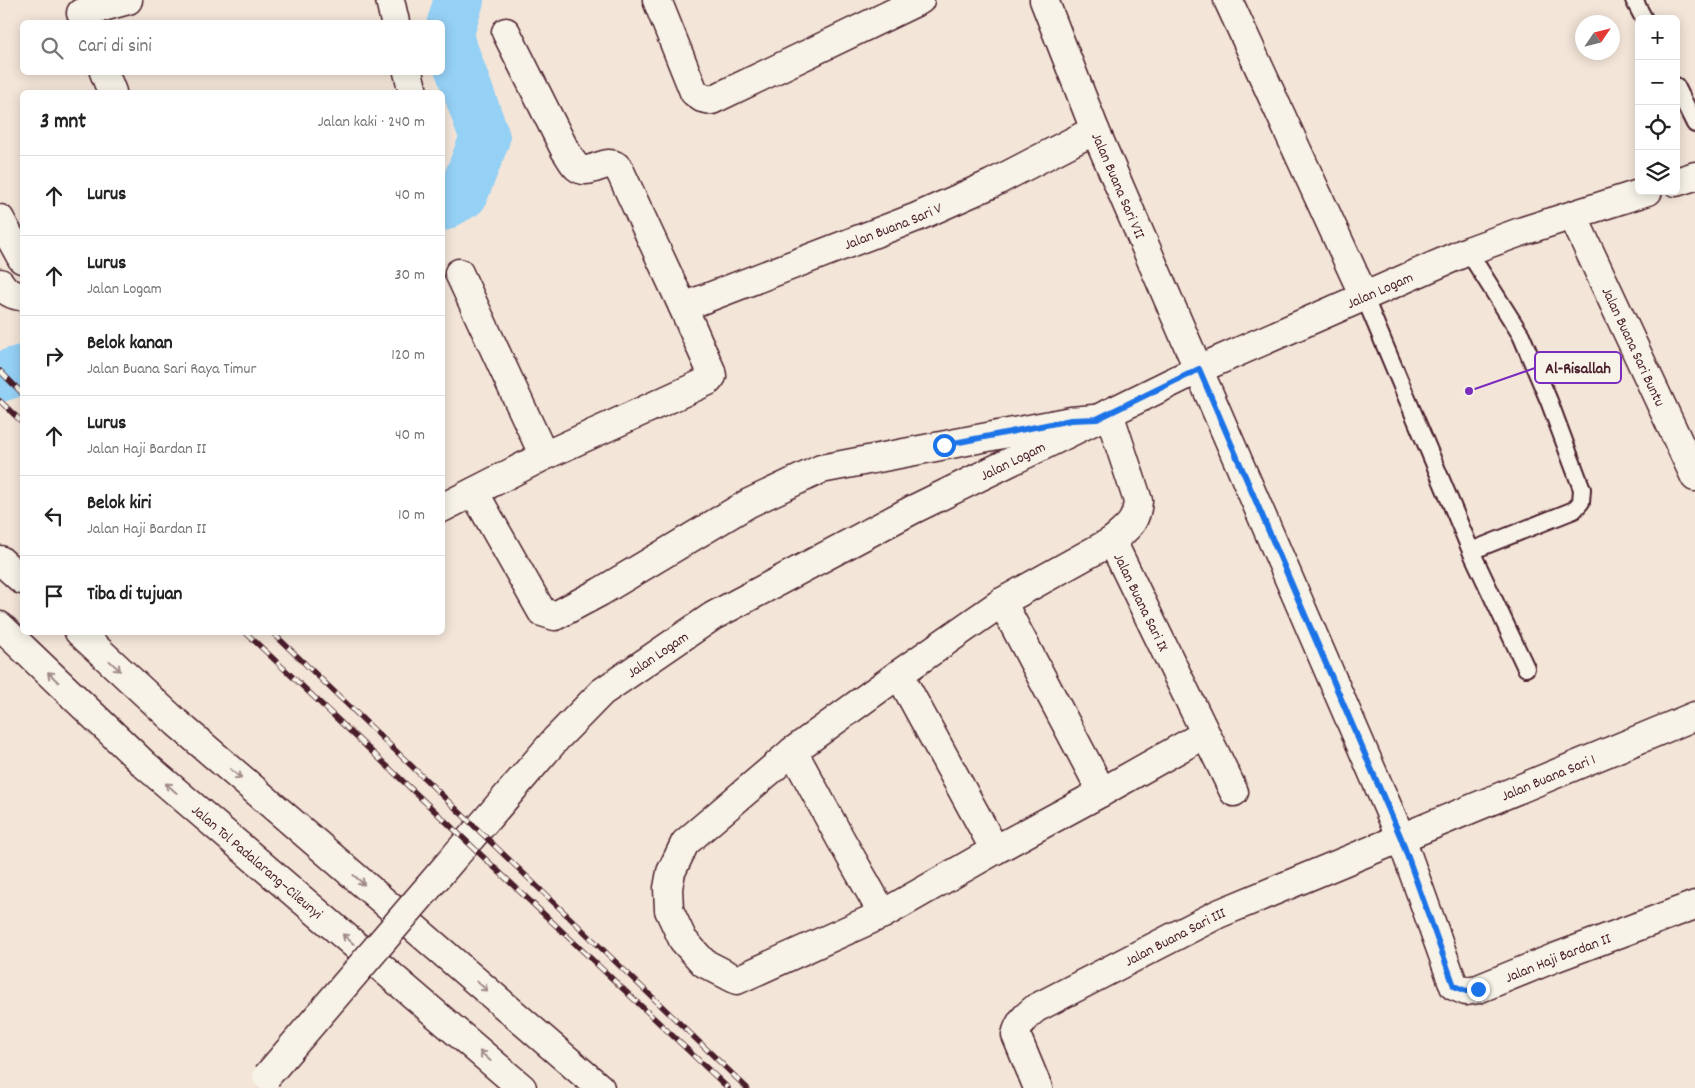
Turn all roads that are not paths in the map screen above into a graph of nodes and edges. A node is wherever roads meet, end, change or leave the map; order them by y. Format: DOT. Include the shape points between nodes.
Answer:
graph roads {
  1 [pos="128,0"];
  2 [pos="390,0"];
  3 [pos="657,0"];
  4 [pos="920,0"];
  5 [pos="1044,0"];
  6 [pos="1228,0"];
  7 [pos="1634,0"];
  8 [pos="80,12"];
  9 [pos="1642,15"];
  10 [pos="395,20"];
  11 [pos="506,32"];
  12 [pos="105,75"];
  13 [pos="409,75"];
  14 [pos="111,90"];
  15 [pos="413,90"];
  16 [pos="1680,94"];
  17 [pos="1695,124"];
  18 [pos="1095,130"];
  19 [pos="1695,176"];
  20 [pos="1680,181"];
  21 [pos="1636,195"];
  22 [pos="1573,216"];
  23 [pos="0,219"];
  24 [pos="1468,251"];
  25 [pos="20,255"];
  26 [pos="460,273"];
  27 [pos="0,283"];
  28 [pos="20,296"];
  29 [pos="1364,296"];
  30 [pos="683,307"];
  31 [pos="1199,369"];
  32 [pos="1103,416"];
  33 [pos="544,456"];
  34 [pos="1695,477"];
  35 [pos="474,492"];
  36 [pos="445,506"];
  37 [pos="1112,541"];
  38 [pos="1471,551"];
  39 [pos="0,560"];
  40 [pos="20,578"];
  41 [pos="1002,602"];
  42 [pos="0,626"];
  43 [pos="82,635"];
  44 [pos="1526,668"];
  45 [pos="899,674"];
  46 [pos="1695,716"];
  47 [pos="1205,734"];
  48 [pos="793,751"];
  49 [pos="1102,792"];
  50 [pos="1234,792"];
  51 [pos="1401,838"];
  52 [pos="995,850"];
  53 [pos="1695,905"];
  54 [pos="883,914"];
  55 [pos="264,1082"];
  56 [pos="522,1088"];
  57 [pos="600,1088"];
  58 [pos="1038,1088"];
  1 -- 8 [label="main road"];
  2 -- 10 [label="main road"];
  3 -- 4 [label="main road" via="694,92 712,100"];
  5 -- 18 [label="main road, Jalan Buana Sari VII"];
  6 -- 29 [label="main road"];
  7 -- 9 [label="lane"];
  11 -- 30 [label="main road" via="565,150 577,167 584,170 611,163 619,169"];
  12 -- 14 [label="main road"];
  13 -- 15 [label="main road"];
  16 -- 17 [label="lane"];
  18 -- 30 [label="main road, Jalan Buana Sari V" via="991,184 917,217"];
  18 -- 31 [label="main road, Jalan Buana Sari VII"];
  19 -- 20 [label="main road"];
  21 -- 22 [label="main road, Jalan Logam"];
  22 -- 24 [label="main road, Jalan Logam"];
  22 -- 34 [label="main road, Jalan Buana Sari Buntu"];
  23 -- 25 [label="main road"];
  24 -- 29 [label="main road, Jalan Logam"];
  24 -- 38 [label="lane" via="1521,335 1582,488 1581,502 1574,510"];
  26 -- 33 [label="main road"];
  27 -- 28 [label="main road" via="4,289"];
  29 -- 31 [label="main road, Jalan Logam"];
  29 -- 38 [label="lane"];
  30 -- 33 [label="main road" via="711,371 708,382"];
  31 -- 32 [label="main road, Jalan Logam"];
  31 -- 51 [label="main road, Jalan Buana Sari VII"];
  32 -- 35 [label="main road" via="821,469 749,503 555,616 542,612"];
  32 -- 37 [label="main road, Jalan Buana Sari IX" via="1138,501 1137,515"];
  32 -- 55 [label="main road, Jalan Logam, bridge" via="912,510 713,616 602,692 556,739"];
  33 -- 35 [label="main road"];
  35 -- 36 [label="main road"];
  37 -- 41 [label="main road"];
  37 -- 47 [label="main road, Jalan Buana Sari IX"];
  38 -- 44 [label="lane"];
  39 -- 40 [label="main road"];
  41 -- 45 [label="main road"];
  41 -- 49 [label="main road"];
  56 -- 42 [label="main road, Jalan Tol Padalarang–Cileunyi, one-way" via="145,765"];
  43 -- 57 [label="main road, one-way" via="177,723"];
  45 -- 48 [label="main road"];
  45 -- 52 [label="main road"];
  46 -- 51 [label="main road, Jalan Buana Sari 1"];
  47 -- 49 [label="main road"];
  47 -- 50 [label="main road, Jalan Buana Sari IX"];
  48 -- 54 [label="main road"];
  48 -- 54 [label="main road" via="685,843 671,872 668,888 669,910 684,940 704,964 738,980"];
  49 -- 52 [label="main road"];
  51 -- 53 [label="main road, Jalan Haji Bardan II" via="1454,986 1466,991"];
  51 -- 58 [label="main road, Jalan Buana Sari III" via="1218,914 1036,1008 1018,1026 1016,1035"];
  52 -- 54 [label="main road"];
}
